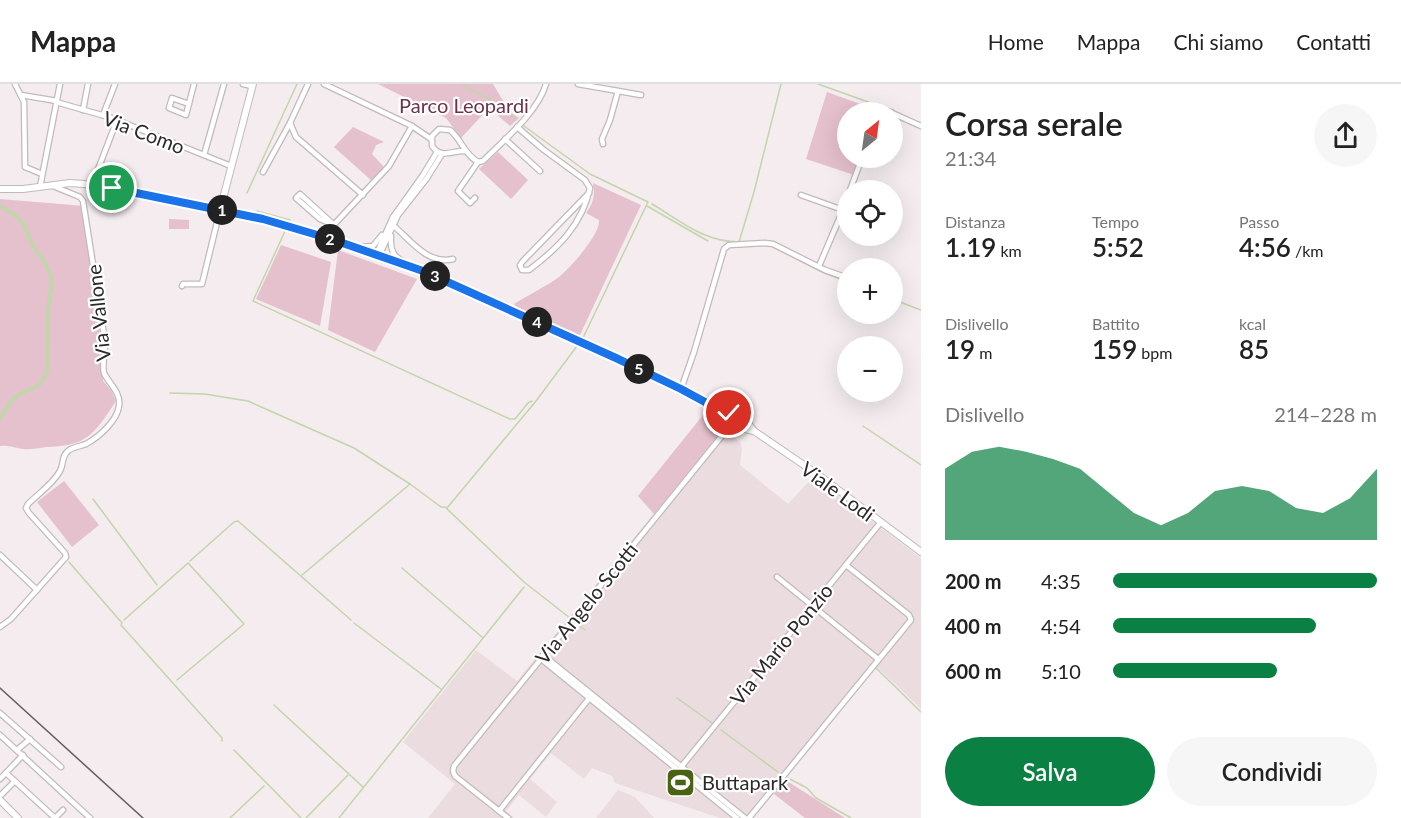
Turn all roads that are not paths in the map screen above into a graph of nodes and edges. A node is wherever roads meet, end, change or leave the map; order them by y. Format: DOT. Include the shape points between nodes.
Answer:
graph roads {
  1 [pos="15,84"];
  2 [pos="60,84"];
  3 [pos="88,84"];
  4 [pos="115,84"];
  5 [pos="194,84"];
  6 [pos="224,84"];
  7 [pos="243,84"];
  8 [pos="308,84"];
  9 [pos="324,84"];
  10 [pos="578,84"];
  11 [pos="252,85"];
  12 [pos="547,85"];
  13 [pos="618,91"];
  14 [pos="21,95"];
  15 [pos="641,95"];
  16 [pos="57,102"];
  17 [pos="189,104"];
  18 [pos="83,110"];
  19 [pos="103,116"];
  20 [pos="903,118"];
  21 [pos="117,120"];
  22 [pos="290,123"];
  23 [pos="412,126"];
  24 [pos="921,126"];
  25 [pos="517,127"];
  26 [pos="420,131"];
  27 [pos="435,133"];
  28 [pos="293,134"];
  29 [pos="431,139"];
  30 [pos="280,140"];
  31 [pos="506,140"];
  32 [pos="457,141"];
  33 [pos="603,144"];
  34 [pos="464,151"];
  35 [pos="453,152"];
  36 [pos="439,153"];
  37 [pos="204,155"];
  38 [pos="478,162"];
  39 [pos="231,166"];
  40 [pos="540,171"];
  41 [pos="263,172"];
  42 [pos="42,174"];
  43 [pos="92,185"];
  44 [pos="54,186"];
  45 [pos="40,188"];
  46 [pos="2,189"];
  47 [pos="23,189"];
  48 [pos="589,193"];
  49 [pos="363,195"];
  50 [pos="801,195"];
  51 [pos="475,198"];
  52 [pos="576,206"];
  53 [pos="837,208"];
  54 [pos="220,210"];
  55 [pos="582,212"];
  56 [pos="837,224"];
  57 [pos="334,225"];
  58 [pos="391,228"];
  59 [pos="327,232"];
  60 [pos="331,239"];
  61 [pos="378,256"];
  62 [pos="453,259"];
  63 [pos="819,266"];
  64 [pos="423,271"];
  65 [pos="837,273"];
  66 [pos="182,286"];
  67 [pos="681,389"];
  68 [pos="716,408"];
  69 [pos="732,412"];
  70 [pos="744,418"];
  71 [pos="727,421"];
  72 [pos="737,428"];
  73 [pos="754,432"];
  74 [pos="722,437"];
  75 [pos="881,522"];
  76 [pos="921,552"];
  77 [pos="0,555"];
  78 [pos="846,565"];
  79 [pos="777,577"];
  80 [pos="37,590"];
  81 [pos="812,606"];
  82 [pos="0,627"];
  83 [pos="542,657"];
  84 [pos="879,659"];
  85 [pos="591,696"];
  86 [pos="0,712"];
  87 [pos="0,735"];
  88 [pos="30,739"];
  89 [pos="18,750"];
  90 [pos="23,755"];
  91 [pos="681,766"];
  92 [pos="61,767"];
  93 [pos="6,772"];
  94 [pos="0,779"];
  95 [pos="15,781"];
  96 [pos="0,798"];
  97 [pos="63,810"];
  98 [pos="500,811"];
  99 [pos="18,818"];
  100 [pos="55,818"];
  101 [pos="90,818"];
  102 [pos="508,818"];
  103 [pos="737,818"];
  104 [pos="747,818"];
  1 -- 14 [label="street"];
  2 -- 16 [label="street"];
  3 -- 18 [label="street"];
  4 -- 19 [label="street"];
  5 -- 17 [label="street"];
  6 -- 37 [label="street"];
  7 -- 11 [label="street"];
  8 -- 22 [label="street"];
  9 -- 23 [label="street"];
  10 -- 13 [label="street"];
  11 -- 39 [label="street"];
  12 -- 25 [label="street"];
  13 -- 15 [label="street"];
  13 -- 33 [label="street"];
  14 -- 16 [label="street, Via Como"];
  14 -- 42 [label="street" via="25,166"];
  16 -- 18 [label="street, Via Como"];
  16 -- 42 [label="street"];
  17 -- 17 [label="street" via="186,115 169,108 172,98"];
  18 -- 19 [label="street, Via Como"];
  19 -- 21 [label="street, Via Como"];
  20 -- 24 [label="street"];
  21 -- 37 [label="street, Via Como"];
  21 -- 43 [label="street"];
  22 -- 28 [label="street"];
  22 -- 30 [label="street"];
  23 -- 26 [label="street"];
  23 -- 49 [label="street" via="388,167"];
  25 -- 31 [label="street"];
  25 -- 48 [label="street" via="585,180"];
  26 -- 27 [label="street"];
  26 -- 29 [label="street"];
  27 -- 29 [label="street"];
  27 -- 32 [label="street" via="448,129"];
  28 -- 30 [label="street"];
  28 -- 49 [label="street"];
  29 -- 36 [label="street"];
  30 -- 41 [label="street"];
  31 -- 38 [label="street"];
  31 -- 40 [label="street"];
  32 -- 34 [label="street"];
  32 -- 35 [label="street"];
  34 -- 35 [label="street"];
  34 -- 38 [label="street"];
  35 -- 36 [label="street"];
  36 -- 58 [label="street"];
  37 -- 39 [label="street, Via Como"];
  38 -- 51 [label="street" via="458,190 470,203"];
  39 -- 54 [label="street"];
  42 -- 45 [label="street"];
  42 -- 47 [label="street" via="36,183"];
  43 -- 44 [label="street"];
  43 -- 54 [label="street"];
  44 -- 45 [label="street"];
  44 -- 80 [label="street, Via Vallone" via="83,201 105,341 102,368 116,391 119,406 108,426 88,443 68,451 53,481 27,504 26,508 66,557"];
  45 -- 47 [label="street"];
  46 -- 47 [label="street"];
  48 -- 52 [label="street"];
  48 -- 55 [label="street"];
  49 -- 57 [label="street"];
  50 -- 53 [label="street"];
  52 -- 55 [label="street"];
  52 -- 55 [label="street" via="523,261 522,270 529,270 562,242"];
  54 -- 60 [label="street"];
  54 -- 66 [label="street" via="202,284"];
  56 -- 63 [label="street"];
  57 -- 57 [label="street" via="303,196 297,196 313,214"];
  57 -- 59 [label="street"];
  58 -- 60 [label="street" via="373,246 364,248"];
  58 -- 61 [label="street"];
  58 -- 62 [label="street" via="434,260"];
  58 -- 64 [label="street" via="390,248 394,254"];
  60 -- 61 [label="street"];
  61 -- 64 [label="street"];
  63 -- 65 [label="street"];
  63 -- 67 [label="street" via="773,244 729,245 724,249"];
  64 -- 67 [label="street"];
  67 -- 68 [label="street"];
  68 -- 69 [label="street"];
  68 -- 71 [label="street"];
  69 -- 70 [label="street"];
  69 -- 71 [label="street"];
  70 -- 72 [label="street"];
  70 -- 73 [label="street, Viale Lodi"];
  71 -- 72 [label="street"];
  71 -- 74 [label="street, Via Angelo Scotti"];
  72 -- 73 [label="street, Viale Lodi"];
  72 -- 74 [label="street, Via Angelo Scotti"];
  73 -- 75 [label="street, Viale Lodi"];
  74 -- 83 [label="street, Via Angelo Scotti"];
  75 -- 76 [label="street, Viale Lodi"];
  75 -- 78 [label="street, Via Mario Ponzio"];
  77 -- 80 [label="street"];
  78 -- 81 [label="street, Via Mario Ponzio"];
  78 -- 84 [label="street" via="910,618"];
  79 -- 81 [label="street"];
  80 -- 82 [label="street"];
  81 -- 84 [label="street"];
  81 -- 91 [label="street, Via Mario Ponzio"];
  83 -- 85 [label="street"];
  83 -- 98 [label="street, Via Angelo Scotti" via="454,766 455,776"];
  84 -- 104 [label="street"];
  85 -- 91 [label="street"];
  85 -- 98 [label="street"];
  85 -- 103 [label="street"];
  86 -- 88 [label="street"];
  87 -- 89 [label="street"];
  88 -- 89 [label="street"];
  88 -- 92 [label="street"];
  89 -- 90 [label="street"];
  90 -- 93 [label="street"];
  90 -- 101 [label="street"];
  91 -- 104 [label="street"];
  93 -- 94 [label="street"];
  93 -- 95 [label="street"];
  95 -- 96 [label="street"];
  95 -- 100 [label="street"];
  96 -- 99 [label="street"];
  97 -- 100 [label="street"];
  98 -- 102 [label="street"];
}
